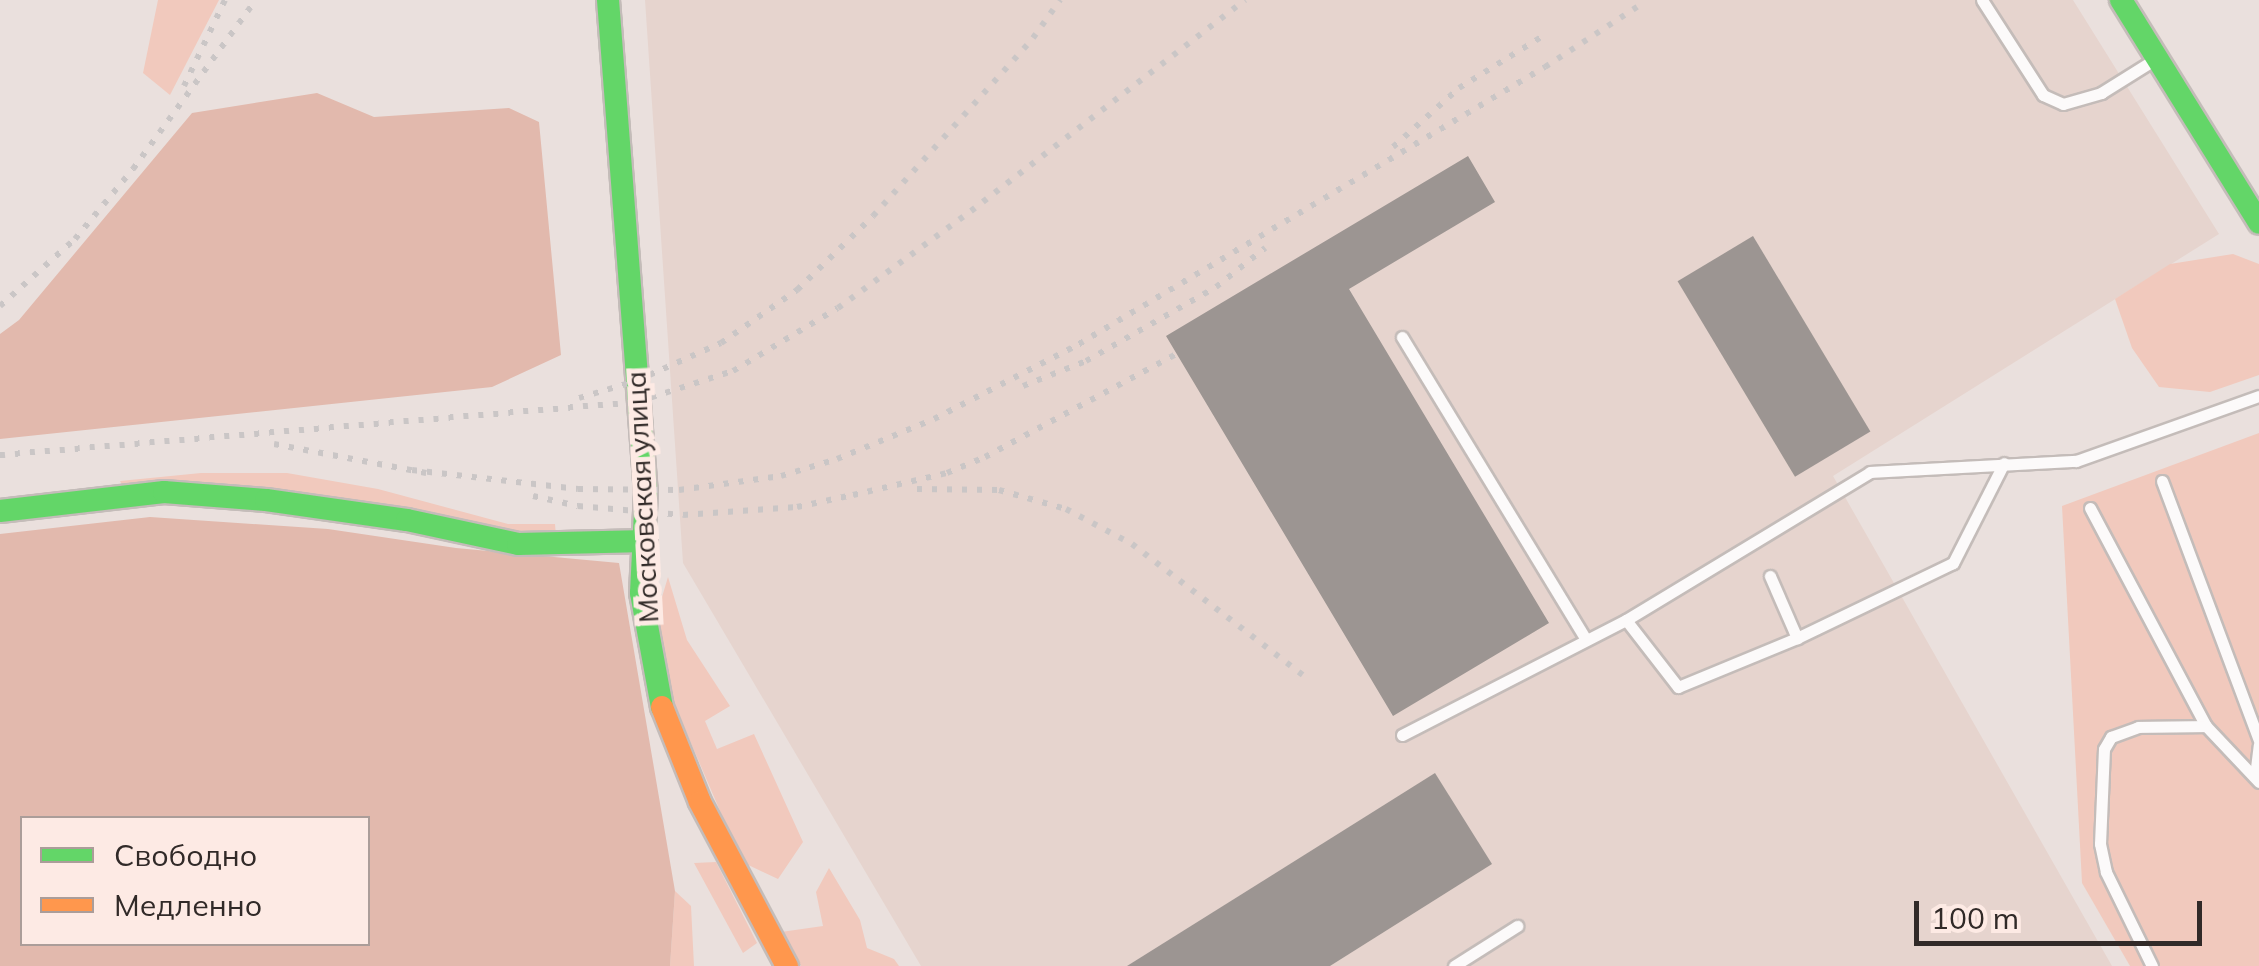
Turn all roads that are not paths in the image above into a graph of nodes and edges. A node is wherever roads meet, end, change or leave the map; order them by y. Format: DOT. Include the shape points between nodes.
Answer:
graph roads {
  1 [pos="608,0"];
  2 [pos="1982,0"];
  3 [pos="2121,0"];
  4 [pos="2157,58"];
  5 [pos="2259,223"];
  6 [pos="1402,337"];
  7 [pos="2259,396"];
  8 [pos="2004,464"];
  9 [pos="2162,481"];
  10 [pos="2090,508"];
  11 [pos="0,511"];
  12 [pos="646,540"];
  13 [pos="1770,576"];
  14 [pos="1626,620"];
  15 [pos="1797,638"];
  16 [pos="1586,640"];
  17 [pos="2206,726"];
  18 [pos="1402,735"];
  19 [pos="2259,743"];
  20 [pos="2257,779"];
  21 [pos="1517,926"];
  22 [pos="786,966"];
  23 [pos="1454,966"];
  24 [pos="2152,966"];
  1 -- 12 [label="street, Московская улица"];
  2 -- 4 [label="lane" via="2042,95 2063,104 2101,92"];
  3 -- 4 [label="street"];
  4 -- 5 [label="street"];
  6 -- 16 [label="lane"];
  7 -- 8 [label="lane" via="2076,461"];
  8 -- 14 [label="lane" via="1870,472"];
  8 -- 15 [label="lane" via="1953,562"];
  9 -- 19 [label="lane"];
  10 -- 17 [label="lane"];
  11 -- 12 [label="street" via="164,492 407,520 518,544"];
  12 -- 22 [label="street, Московская улица" via="642,593 663,710 700,802"];
  13 -- 15 [label="lane"];
  14 -- 15 [label="lane" via="1678,686"];
  14 -- 16 [label="lane"];
  16 -- 18 [label="lane"];
  17 -- 20 [label="lane"];
  17 -- 24 [label="lane" via="2138,727 2111,737 2104,749 2103,858 2116,900"];
  19 -- 20 [label="lane"];
  21 -- 23 [label="lane"];
}
